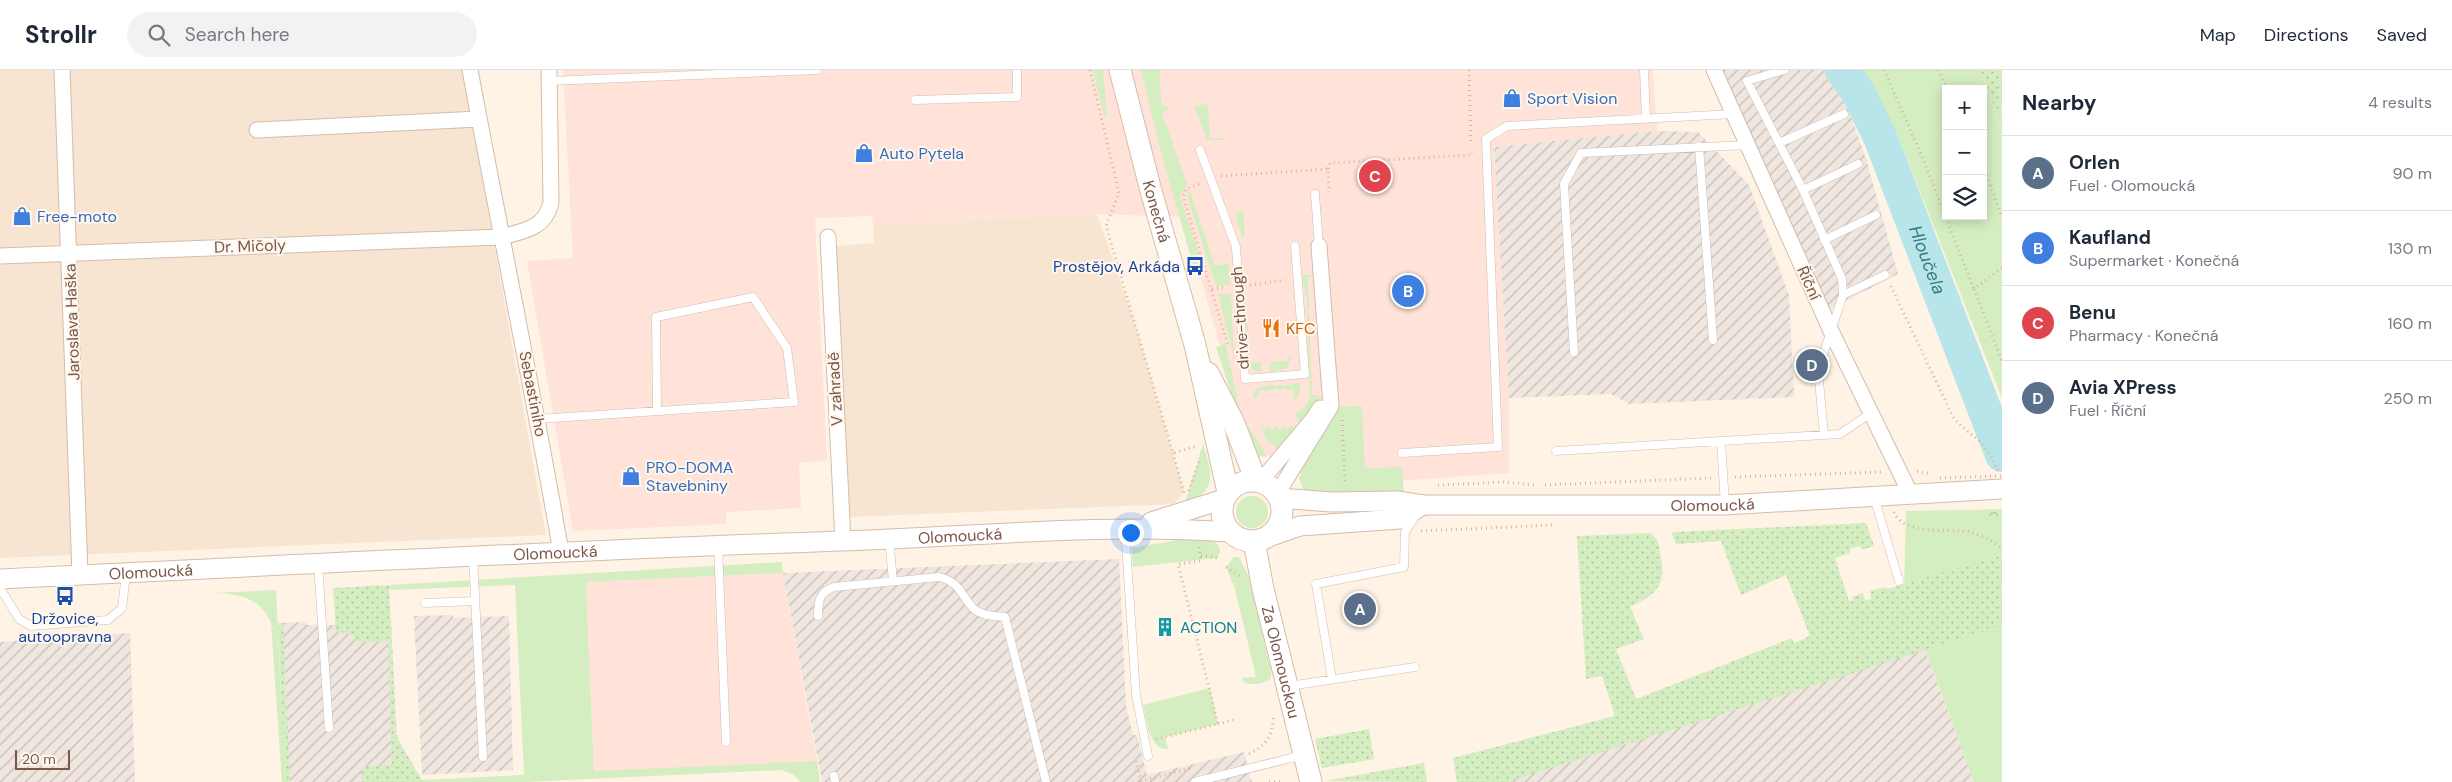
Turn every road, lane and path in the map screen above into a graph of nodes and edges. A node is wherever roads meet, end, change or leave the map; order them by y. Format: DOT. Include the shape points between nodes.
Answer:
graph roads {
  1 [pos="62,70"];
  2 [pos="470,70"];
  3 [pos="817,70"];
  4 [pos="1017,70"];
  5 [pos="1090,70"];
  6 [pos="1469,70"];
  7 [pos="1644,70"];
  8 [pos="1714,70"];
  9 [pos="1784,70"];
  10 [pos="1884,70"];
  11 [pos="1938,70"];
  12 [pos="1118,72"];
  13 [pos="549,76"];
  14 [pos="1946,85"];
  15 [pos="915,100"];
  16 [pos="1734,114"];
  17 [pos="1844,114"];
  18 [pos="1101,118"];
  19 [pos="479,119"];
  20 [pos="1646,119"];
  21 [pos="257,130"];
  22 [pos="1779,144"];
  23 [pos="1747,145"];
  24 [pos="1699,146"];
  25 [pos="1200,150"];
  26 [pos="1858,164"];
  27 [pos="1328,170"];
  28 [pos="1986,175"];
  29 [pos="1803,190"];
  30 [pos="1315,194"];
  31 [pos="1876,215"];
  32 [pos="2002,217"];
  33 [pos="501,237"];
  34 [pos="828,237"];
  35 [pos="1824,240"];
  36 [pos="1295,246"];
  37 [pos="1319,246"];
  38 [pos="70,253"];
  39 [pos="0,256"];
  40 [pos="1204,264"];
  41 [pos="2002,268"];
  42 [pos="1297,272"];
  43 [pos="1885,275"];
  44 [pos="1238,286"];
  45 [pos="1212,289"];
  46 [pos="1974,289"];
  47 [pos="1842,295"];
  48 [pos="1831,331"];
  49 [pos="1713,340"];
  50 [pos="1228,342"];
  51 [pos="1196,351"];
  52 [pos="1574,352"];
  53 [pos="1327,361"];
  54 [pos="2002,361"];
  55 [pos="657,411"];
  56 [pos="1871,413"];
  57 [pos="538,419"];
  58 [pos="1824,435"];
  59 [pos="1721,442"];
  60 [pos="1556,451"];
  61 [pos="1402,452"];
  62 [pos="1173,453"];
  63 [pos="1202,453"];
  64 [pos="1998,470"];
  65 [pos="1899,471"];
  66 [pos="2002,476"];
  67 [pos="1723,478"];
  68 [pos="1435,485"];
  69 [pos="1944,485"];
  70 [pos="1268,489"];
  71 [pos="2002,489"];
  72 [pos="1901,494"];
  73 [pos="1873,495"];
  74 [pos="1226,496"];
  75 [pos="1423,505"];
  76 [pos="1725,505"];
  77 [pos="1118,529"];
  78 [pos="1230,532"];
  79 [pos="889,538"];
  80 [pos="1261,539"];
  81 [pos="843,541"];
  82 [pos="718,544"];
  83 [pos="1198,546"];
  84 [pos="2002,549"];
  85 [pos="561,552"];
  86 [pos="1200,555"];
  87 [pos="473,556"];
  88 [pos="1216,558"];
  89 [pos="318,564"];
  90 [pos="1226,567"];
  91 [pos="126,572"];
  92 [pos="80,575"];
  93 [pos="0,578"];
  94 [pos="893,581"];
  95 [pos="1899,581"];
  96 [pos="1244,584"];
  97 [pos="0,588"];
  98 [pos="475,601"];
  99 [pos="425,603"];
  100 [pos="818,616"];
  101 [pos="1415,667"];
  102 [pos="1332,679"];
  103 [pos="1287,687"];
  104 [pos="1273,713"];
  105 [pos="1237,719"];
  106 [pos="1218,724"];
  107 [pos="328,728"];
  108 [pos="726,742"];
  109 [pos="1145,742"];
  110 [pos="1304,755"];
  111 [pos="1148,756"];
  112 [pos="1240,756"];
  113 [pos="483,757"];
  114 [pos="1135,757"];
  115 [pos="1195,767"];
  116 [pos="1046,782"];
  117 [pos="1196,782"];
  118 [pos="1269,782"];
  119 [pos="1280,782"];
  120 [pos="1310,782"];
  1 -- 38 [label="street, Jaroslava Haška"];
  2 -- 19 [label="street, Sebastiniho"];
  3 -- 13 [label="lane"];
  4 -- 15 [label="lane" via="1017,97"];
  5 -- 18 [label="path"];
  6 -- 27 [label="path" via="1472,155 1330,163"];
  7 -- 20 [label="lane"];
  8 -- 16 [label="street, Říční"];
  9 -- 22 [label="lane" via="1747,81"];
  10 -- 46 [label="path"];
  11 -- 14 [label="path"];
  12 -- 51 [label="main road, Konečná"];
  13 -- 33 [label="street" via="549,212 538,225"];
  16 -- 20 [label="lane"];
  16 -- 23 [label="street, Říční"];
  17 -- 22 [label="lane"];
  19 -- 21 [label="street"];
  19 -- 33 [label="street, Sebastiniho"];
  20 -- 61 [label="lane" via="1507,126 1486,139 1498,447"];
  22 -- 29 [label="lane"];
  23 -- 24 [label="lane"];
  23 -- 48 [label="street, Říční"];
  24 -- 49 [label="lane"];
  24 -- 52 [label="lane" via="1581,153 1564,184"];
  25 -- 44 [label="lane, drive-through" via="1236,247"];
  26 -- 29 [label="lane"];
  28 -- 32 [label="path"];
  29 -- 35 [label="lane"];
  30 -- 37 [label="lane"];
  31 -- 35 [label="lane"];
  33 -- 38 [label="street, Dr. Mičoly"];
  33 -- 57 [label="street, Sebastiniho"];
  34 -- 81 [label="street, V zahradě"];
  35 -- 47 [label="lane" via="1842,279"];
  36 -- 42 [label="lane, drive-through"];
  37 -- 53 [label="street"];
  38 -- 39 [label="street, Dr. Mičoly"];
  38 -- 92 [label="street, Jaroslava Haška"];
  40 -- 45 [label="path"];
  41 -- 46 [label="path"];
  42 -- 44 [label="path" via="1282,282"];
  42 -- 44 [label="lane, drive-through" via="1305,374 1244,379"];
  43 -- 47 [label="lane"];
  43 -- 64 [label="path" via="1952,415 1959,426 1986,448"];
  44 -- 45 [label="path"];
  45 -- 50 [label="path"];
  46 -- 54 [label="path"];
  47 -- 48 [label="lane"];
  48 -- 56 [label="street, Říční"];
  48 -- 58 [label="lane" via="1818,370"];
  51 -- 70 [label="main road, Konečná"];
  51 -- 74 [label="main road, Konečná"];
  53 -- 70 [label="street" via="1326,396"];
  53 -- 70 [label="street" via="1331,406"];
  55 -- 55 [label="lane" via="794,402 787,348 753,297 656,317"];
  55 -- 57 [label="lane"];
  56 -- 58 [label="lane" via="1840,434"];
  56 -- 65 [label="street, Říční"];
  57 -- 85 [label="street, Sebastiniho"];
  58 -- 59 [label="lane"];
  59 -- 60 [label="lane"];
  59 -- 67 [label="lane"];
  62 -- 63 [label="path" via="1186,499"];
  65 -- 67 [label="path"];
  65 -- 69 [label="path" via="1923,470"];
  65 -- 72 [label="street, Říční"];
  66 -- 69 [label="path, bridge"];
  67 -- 68 [label="path"];
  67 -- 76 [label="lane"];
  69 -- 71 [label="street, Olomoucká"];
  69 -- 72 [label="street, Olomoucká"];
  70 -- 74 [label="main road, Olomoucká" via="1240,483"];
  70 -- 75 [label="street, Olomoucká" via="1331,502 1397,501"];
  70 -- 80 [label="main road" via="1282,516 1277,528"];
  72 -- 73 [label="street, Olomoucká"];
  72 -- 84 [label="path" via="1894,513 1902,523 1925,529 1971,532"];
  73 -- 76 [label="street, Olomoucká"];
  73 -- 95 [label="lane"];
  74 -- 77 [label="street, Olomoucká" via="1158,521"];
  74 -- 78 [label="main road" via="1222,513"];
  75 -- 76 [label="street, Olomoucká"];
  75 -- 80 [label="street" via="1400,519 1300,526"];
  75 -- 102 [label="lane" via="1406,532 1404,567 1316,584"];
  77 -- 78 [label="street, Olomoucká"];
  77 -- 79 [label="street, Olomoucká"];
  77 -- 109 [label="lane" via="1136,695"];
  78 -- 80 [label="main road, Olomoucká" via="1240,539"];
  79 -- 81 [label="street, Olomoucká"];
  79 -- 94 [label="lane"];
  80 -- 103 [label="main road, Za Olomouckou" via="1263,589"];
  81 -- 82 [label="street, Olomoucká"];
  82 -- 85 [label="street, Olomoucká"];
  82 -- 108 [label="lane"];
  83 -- 86 [label="path"];
  85 -- 87 [label="street, Olomoucká"];
  86 -- 88 [label="path"];
  86 -- 106 [label="path" via="1202,561 1178,564"];
  87 -- 89 [label="street, Olomoucká"];
  87 -- 98 [label="lane"];
  89 -- 91 [label="street, Olomoucká"];
  89 -- 107 [label="lane"];
  90 -- 96 [label="path" via="1242,578"];
  91 -- 92 [label="street, Olomoucká"];
  91 -- 97 [label="lane" via="122,608 108,620 31,626 19,619"];
  92 -- 93 [label="street, Olomoucká"];
  94 -- 100 [label="lane" via="827,589 818,601"];
  94 -- 116 [label="lane" via="939,577 950,580 974,609 1005,617"];
  98 -- 99 [label="lane"];
  98 -- 113 [label="lane"];
  101 -- 102 [label="lane"];
  102 -- 103 [label="lane"];
  103 -- 110 [label="main road, Za Olomouckou"];
  104 -- 112 [label="path" via="1269,738 1259,749"];
  105 -- 106 [label="path"];
  106 -- 109 [label="path"];
  109 -- 111 [label="lane"];
  110 -- 117 [label="lane"];
  110 -- 120 [label="main road, Za Olomouckou"];
  114 -- 115 [label="path" via="1141,781"];
  118 -- 119 [label="path"];
}
